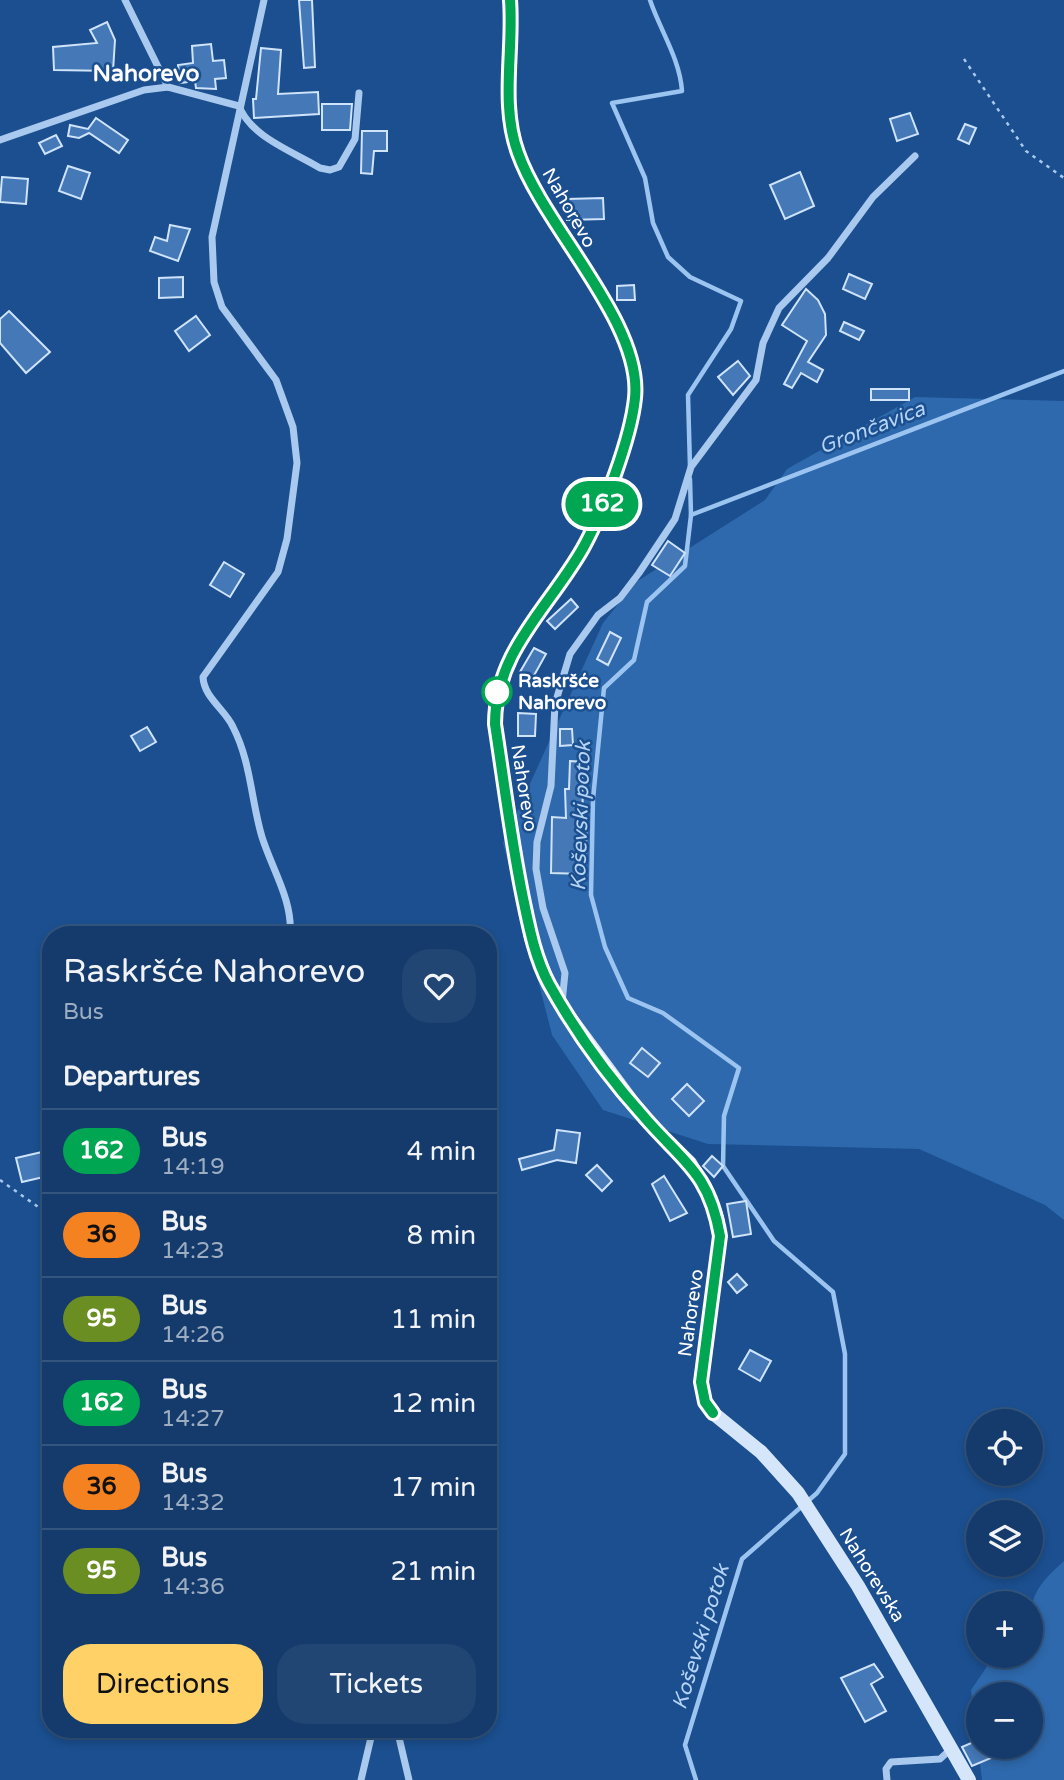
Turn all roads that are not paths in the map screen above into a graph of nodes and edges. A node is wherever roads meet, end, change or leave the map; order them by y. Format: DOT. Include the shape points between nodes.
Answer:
graph roads {
  1 [pos="125,0"];
  2 [pos="264,0"];
  3 [pos="510,0"];
  4 [pos="168,87"];
  5 [pos="359,93"];
  6 [pos="239,106"];
  7 [pos="0,140"];
  8 [pos="915,156"];
  9 [pos="291,926"];
  10 [pos="562,1007"];
  11 [pos="713,1413"];
  12 [pos="371,1738"];
  13 [pos="398,1738"];
  14 [pos="952,1748"];
  15 [pos="361,1780"];
  16 [pos="409,1780"];
  17 [pos="887,1780"];
  18 [pos="969,1780"];
  1 -- 4 [label="street"];
  2 -- 6 [label="street"];
  3 -- 10 [label="street, Nahorevo" via="509,98 517,151 535,195 625,338 635,371 628,429 603,502 583,548 503,671 495,698 495,724 531,938"];
  4 -- 6 [label="street"];
  4 -- 7 [label="street" via="145,90"];
  5 -- 6 [label="street" via="355,139 339,167 330,170 256,131"];
  6 -- 9 [label="street" via="212,237 214,282 222,307 276,380 293,427 297,463 288,539 278,572 207,667 203,688 232,724 246,757 261,835"];
  8 -- 10 [label="street" via="873,197 828,258 779,308 763,344 756,380 691,467 665,536 620,598 598,615 570,654 555,704 551,786 537,842 536,869 565,973"];
  10 -- 11 [label="street, Nahorevo" via="645,1119 690,1163 708,1194 720,1236 701,1382"];
  11 -- 14 [label="street, Nahorevska" via="761,1452 800,1495"];
  12 -- 15 [label="street"];
  13 -- 16 [label="street"];
  14 -- 17 [label="street" via="940,1759 891,1762"];
  14 -- 18 [label="street, Nahorevska"];
}
